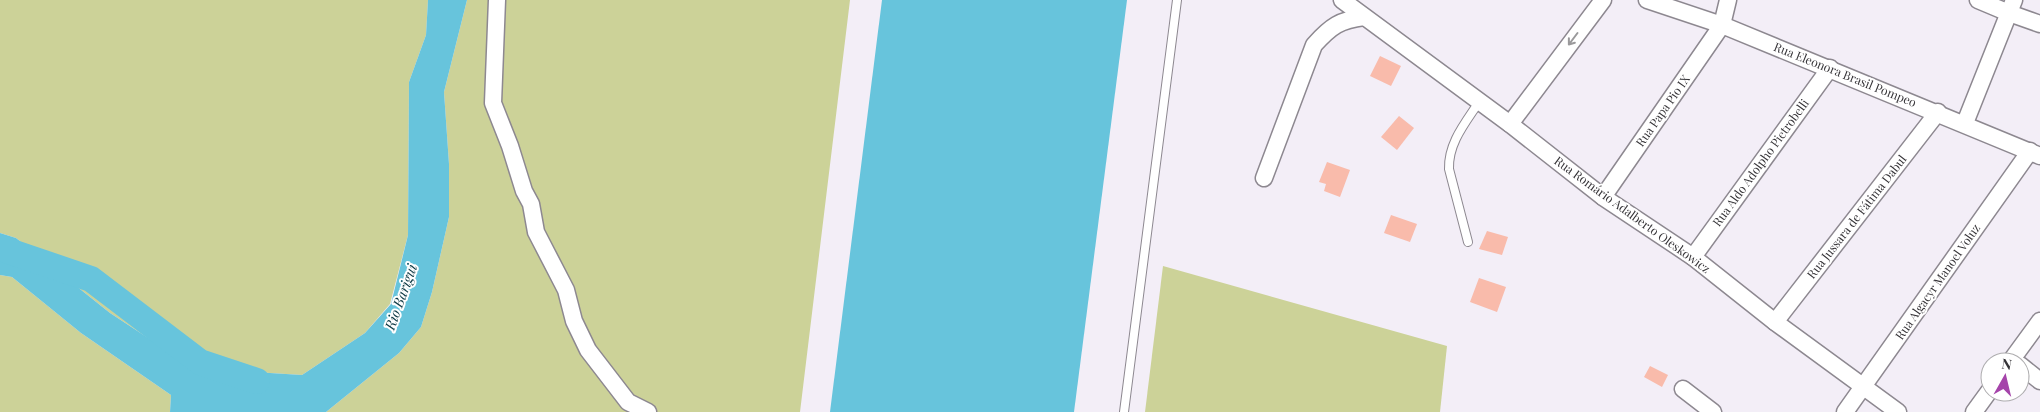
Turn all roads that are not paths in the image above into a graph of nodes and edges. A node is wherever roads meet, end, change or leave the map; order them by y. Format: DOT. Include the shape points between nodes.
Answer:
graph roads {
  1 [pos="497,0"];
  2 [pos="1176,0"];
  3 [pos="1342,0"];
  4 [pos="1602,0"];
  5 [pos="1647,0"];
  6 [pos="1728,0"];
  7 [pos="1978,0"];
  8 [pos="2011,7"];
  9 [pos="1364,17"];
  10 [pos="2040,24"];
  11 [pos="1722,25"];
  12 [pos="1830,68"];
  13 [pos="1478,102"];
  14 [pos="1938,112"];
  15 [pos="1965,123"];
  16 [pos="1510,124"];
  17 [pos="2035,153"];
  18 [pos="1264,178"];
  19 [pos="1603,197"];
  20 [pos="1468,242"];
  21 [pos="1693,257"];
  22 [pos="2040,321"];
  23 [pos="1775,322"];
  24 [pos="2021,352"];
  25 [pos="2030,373"];
  26 [pos="2040,381"];
  27 [pos="1863,387"];
  28 [pos="1683,389"];
  29 [pos="648,412"];
  30 [pos="1124,412"];
  31 [pos="1713,412"];
  32 [pos="1845,412"];
  33 [pos="1898,412"];
  1 -- 29 [label="street" via="493,103 531,204 536,232 566,290 574,321 588,350 628,402"];
  2 -- 30 [label="lane"];
  3 -- 9 [label="street, Rua Romário Adalberto Oleskowicz"];
  4 -- 16 [label="street, one-way"];
  5 -- 11 [label="street, Rua Eleonora Brasil Pompeo"];
  6 -- 11 [label="street"];
  7 -- 8 [label="street"];
  8 -- 10 [label="street"];
  8 -- 15 [label="street"];
  9 -- 13 [label="street, Rua Romário Adalberto Oleskowicz"];
  9 -- 18 [label="street" via="1346,19 1325,32 1314,45"];
  11 -- 12 [label="street, Rua Eleonora Brasil Pompeo"];
  11 -- 19 [label="street, Rua Papa Pio IX"];
  12 -- 14 [label="street, Rua Eleonora Brasil Pompeo"];
  12 -- 21 [label="street, Rua Aldo Adolpho Pietrobelli"];
  13 -- 16 [label="street, Rua Romário Adalberto Oleskowicz"];
  13 -- 20 [label="lane" via="1454,142 1449,159"];
  14 -- 15 [label="street, Rua Eleonora Brasil Pompeo"];
  14 -- 23 [label="street, Rua Jussara de Fátima Dabul"];
  15 -- 17 [label="street, Rua Eleonora Brasil Pompeo"];
  16 -- 19 [label="street, Rua Romário Adalberto Oleskowicz"];
  17 -- 27 [label="street, Rua Algacyr Manoel Voluz"];
  19 -- 21 [label="street, Rua Romário Adalberto Oleskowicz"];
  21 -- 23 [label="street, Rua Romário Adalberto Oleskowicz"];
  22 -- 24 [label="street"];
  23 -- 27 [label="street, Rua Romário Adalberto Oleskowicz"];
  25 -- 26 [label="street"];
  27 -- 32 [label="street, Rua Algacyr Manoel Voluz"];
  27 -- 33 [label="street, Rua Romário Adalberto Oleskowicz"];
  28 -- 31 [label="street"];
}
